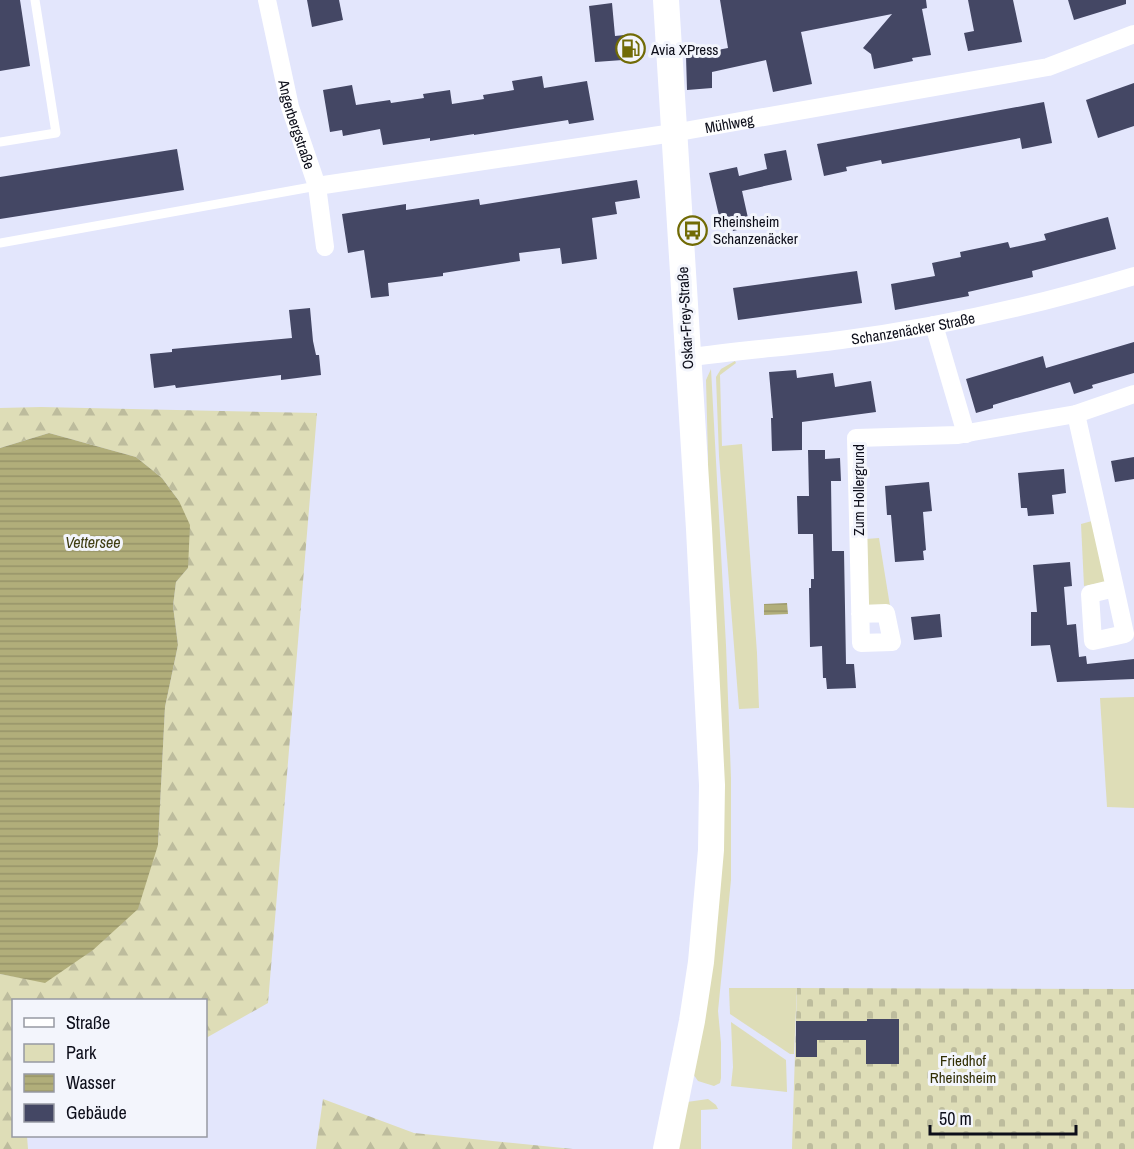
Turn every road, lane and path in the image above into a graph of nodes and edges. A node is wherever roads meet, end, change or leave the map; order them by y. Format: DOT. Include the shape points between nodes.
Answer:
graph roads {
  1 [pos="35,0"];
  2 [pos="267,0"];
  3 [pos="666,0"];
  4 [pos="1134,34"];
  5 [pos="673,133"];
  6 [pos="0,142"];
  7 [pos="317,186"];
  8 [pos="0,243"];
  9 [pos="325,247"];
  10 [pos="1134,276"];
  11 [pos="934,325"];
  12 [pos="687,358"];
  13 [pos="1134,394"];
  14 [pos="1076,414"];
  15 [pos="966,434"];
  16 [pos="1115,588"];
  17 [pos="860,614"];
  18 [pos="666,1149"];
  1 -- 6 [label="lane" via="56,133"];
  2 -- 7 [label="street, Angerbergstraße" via="290,107"];
  3 -- 5 [label="street, Oskar-Frey-Straße"];
  4 -- 5 [label="street, Mühlweg" via="1048,67"];
  5 -- 7 [label="street, Mühlweg"];
  5 -- 12 [label="street, Oskar-Frey-Straße"];
  7 -- 8 [label="lane"];
  7 -- 9 [label="street, Angerbergstraße"];
  10 -- 11 [label="street, Schanzenäcker Straße" via="1001,312"];
  11 -- 12 [label="street, Schanzenäcker Straße"];
  11 -- 15 [label="street"];
  12 -- 18 [label="street, Oskar-Frey-Straße" via="711,737 711,850 692,1021"];
  13 -- 14 [label="street, Zum Hollergrund"];
  14 -- 15 [label="street, Zum Hollergrund"];
  14 -- 16 [label="street"];
  15 -- 17 [label="street, Zum Hollergrund" via="856,438"];
}
